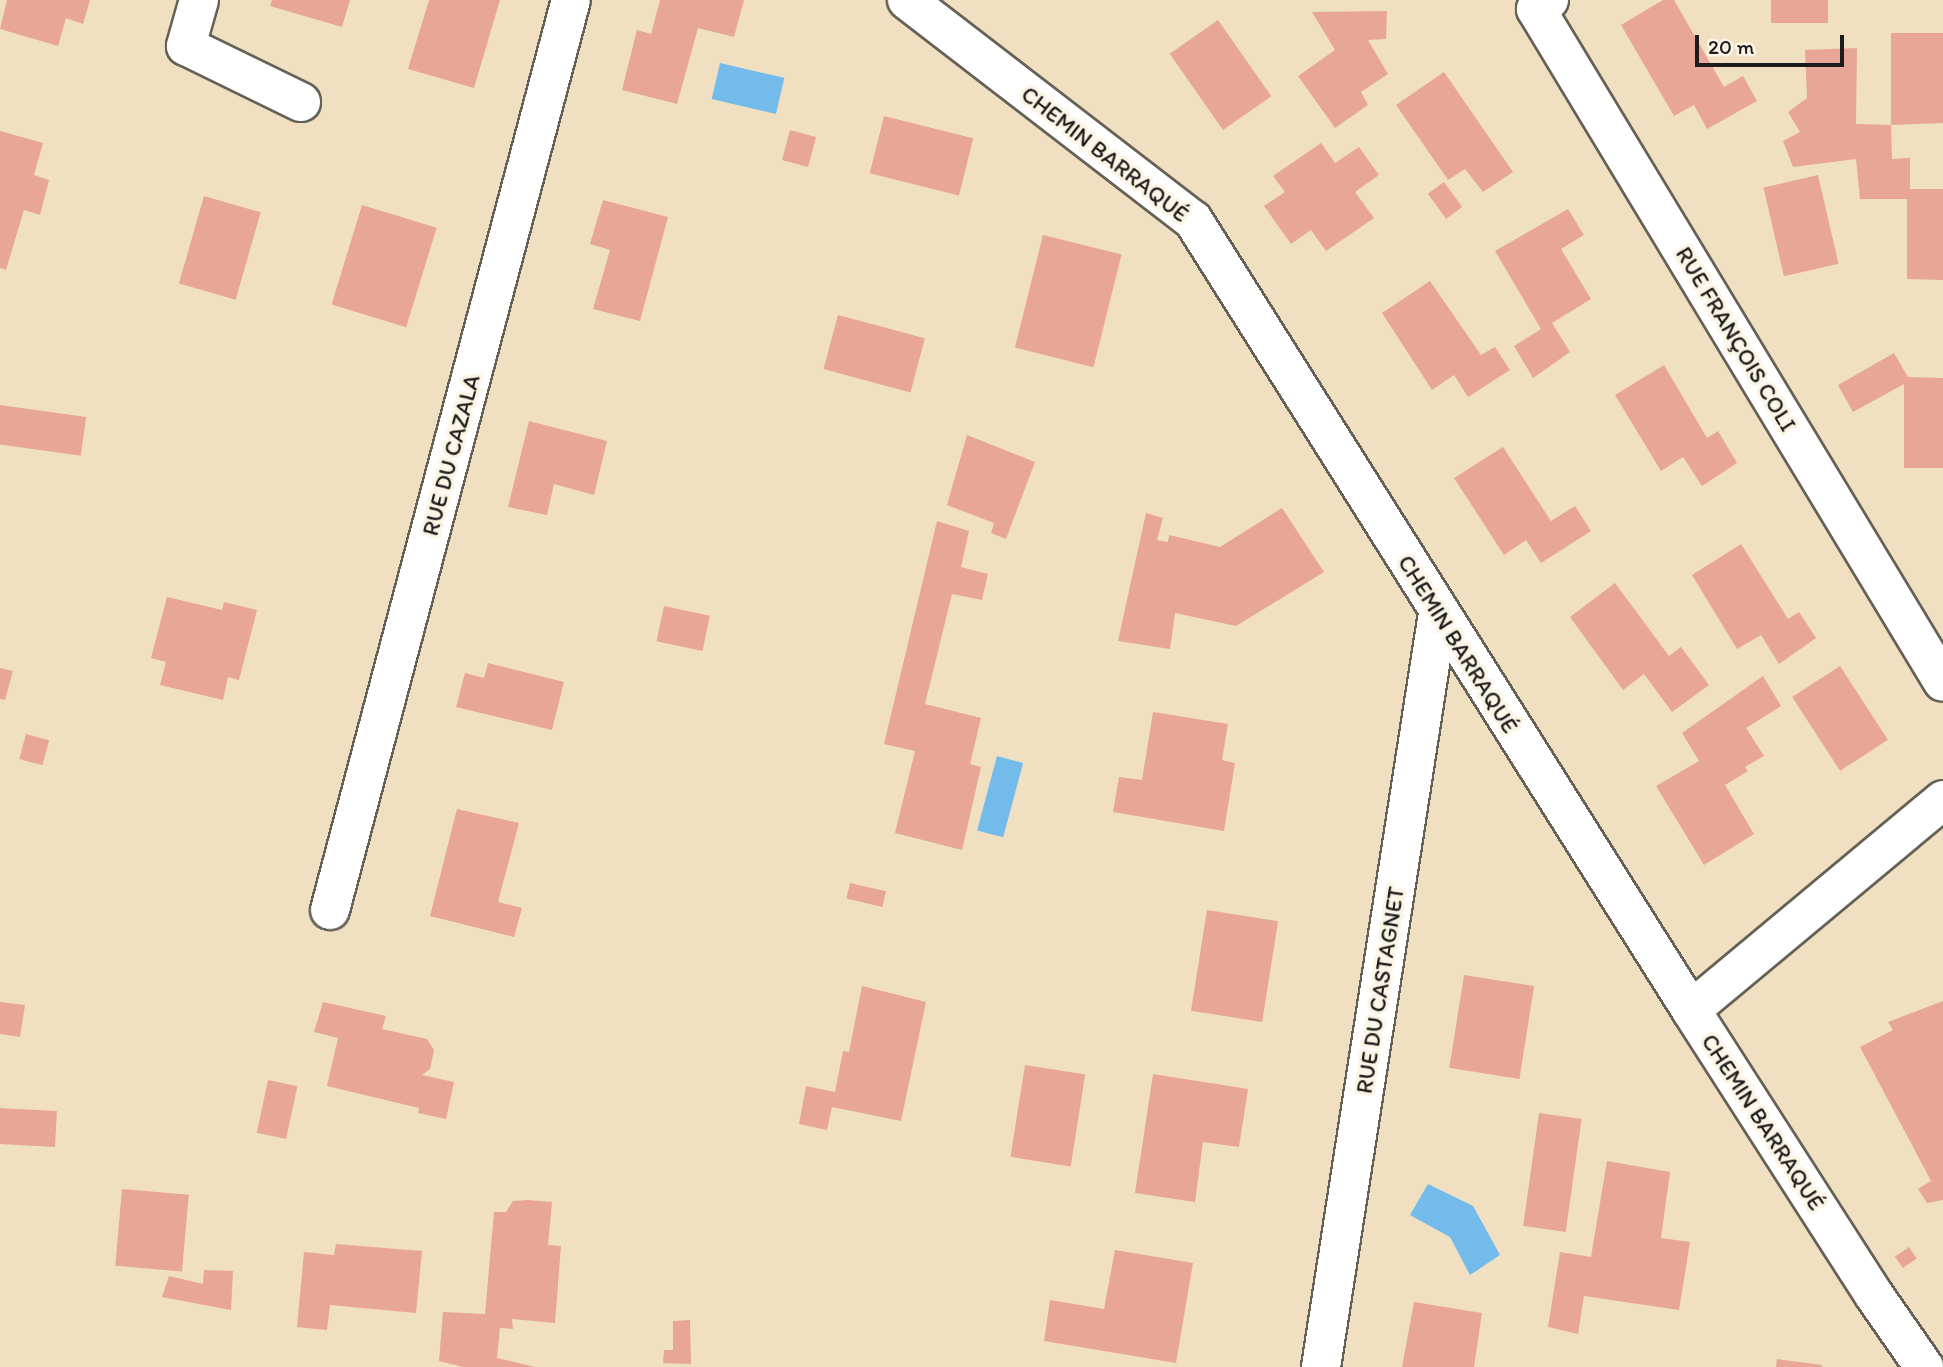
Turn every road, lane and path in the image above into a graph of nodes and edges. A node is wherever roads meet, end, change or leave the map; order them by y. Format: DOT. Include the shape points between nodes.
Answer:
graph roads {
  1 [pos="199,0"];
  2 [pos="571,0"];
  3 [pos="907,0"];
  4 [pos="1549,0"];
  5 [pos="300,102"];
  6 [pos="1438,612"];
  7 [pos="1943,682"];
  8 [pos="1943,800"];
  9 [pos="331,910"];
  10 [pos="1691,1010"];
  11 [pos="1321,1367"];
  12 [pos="1924,1367"];
  1 -- 5 [label="street" via="186,46"];
  2 -- 9 [label="street, RUE DU CAZALA"];
  3 -- 6 [label="street, CHEMIN BARRAQUÉ" via="1193,220"];
  4 -- 7 [label="street, RUE FRANÇOIS COLI" via="1536,9"];
  6 -- 10 [label="street, CHEMIN BARRAQUÉ"];
  6 -- 11 [label="street, RUE DU CASTAGNET"];
  8 -- 10 [label="street"];
  10 -- 12 [label="street, CHEMIN BARRAQUÉ"];
}
